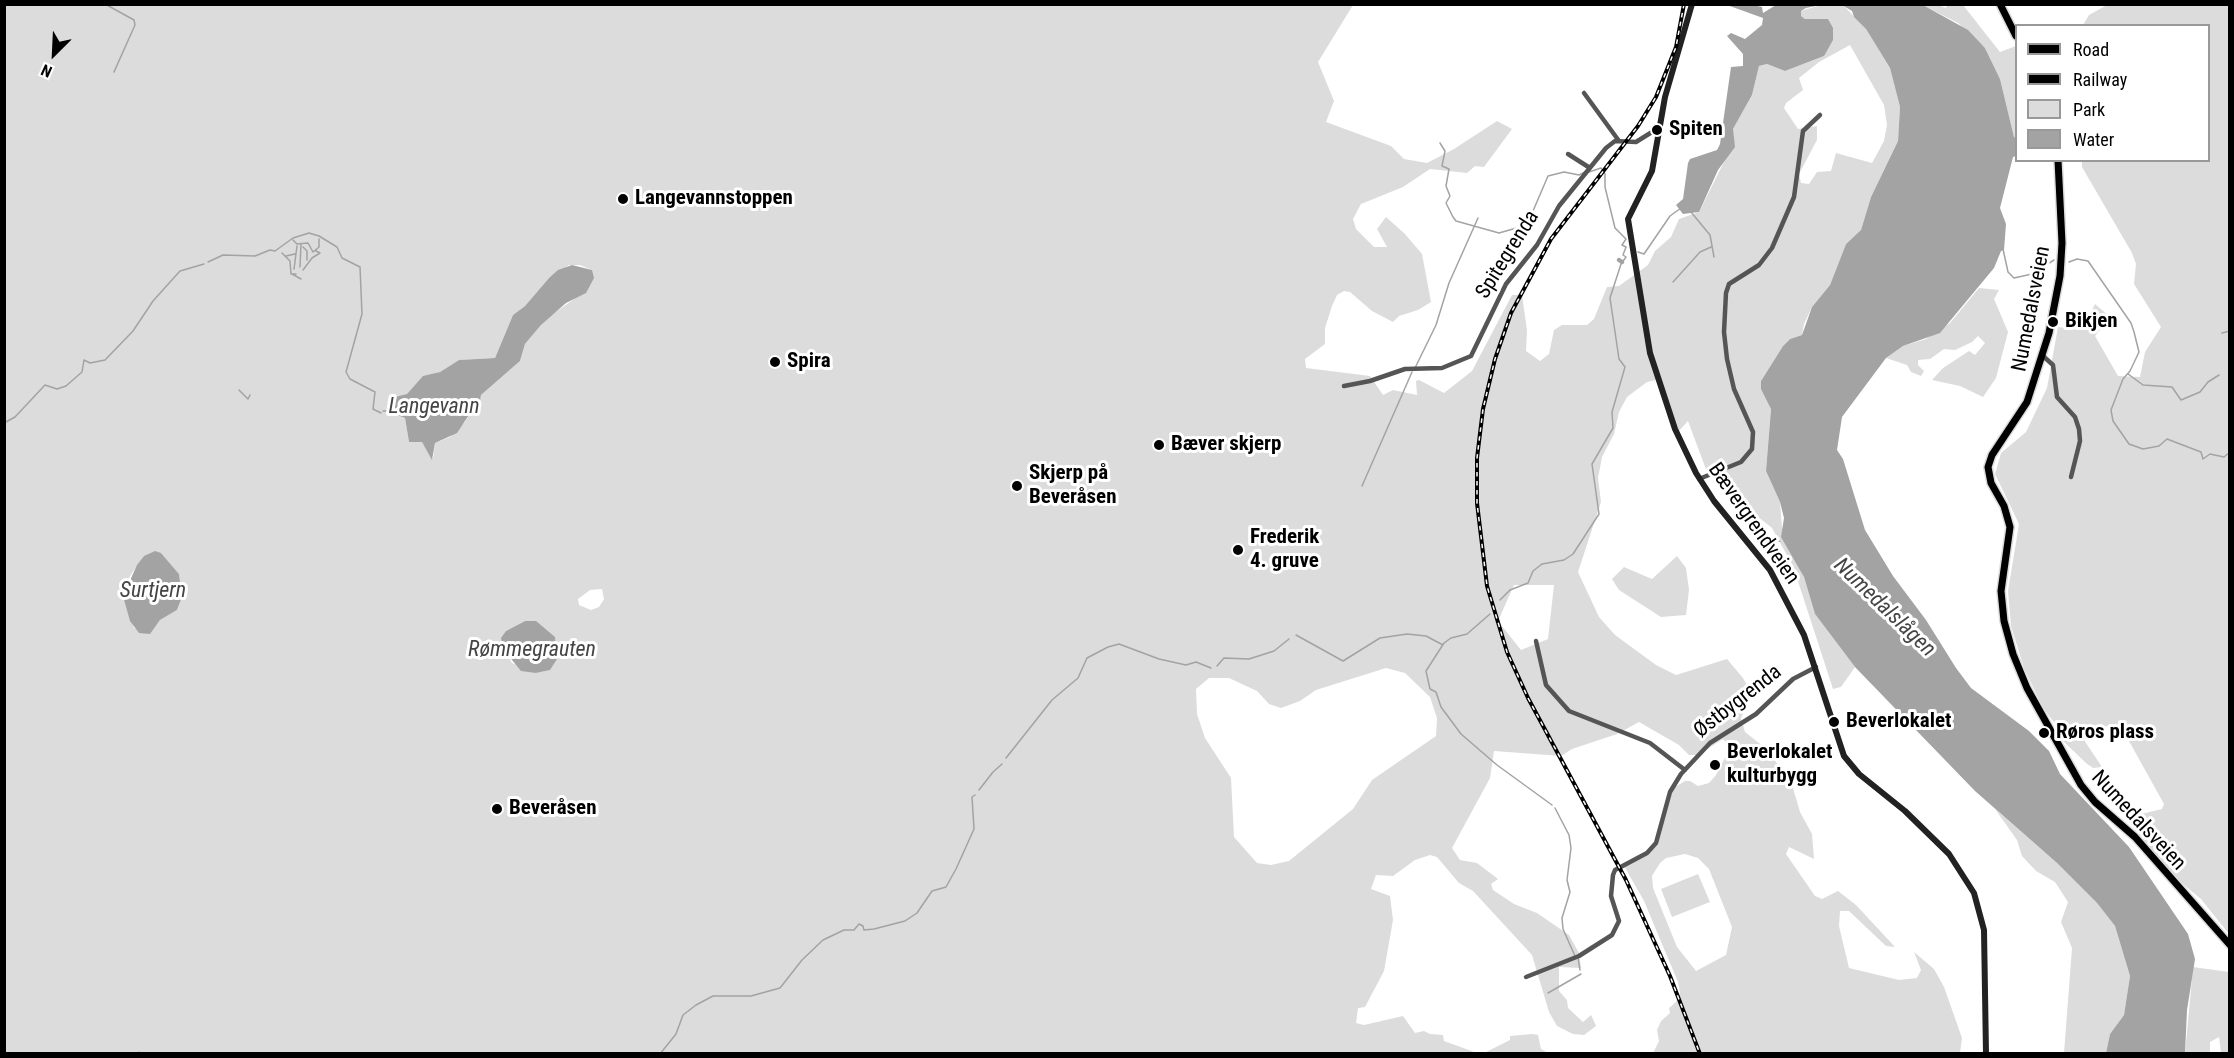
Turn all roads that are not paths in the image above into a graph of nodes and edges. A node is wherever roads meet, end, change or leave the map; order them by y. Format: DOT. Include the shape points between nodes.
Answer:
graph roads {
  1 [pos="1692,4"];
  2 [pos="2000,4"];
  3 [pos="2015,34"];
  4 [pos="1584,93"];
  5 [pos="1820,115"];
  6 [pos="1660,132"];
  7 [pos="1619,141"];
  8 [pos="1568,154"];
  9 [pos="2058,162"];
  10 [pos="1590,168"];
  11 [pos="2043,356"];
  12 [pos="1344,386"];
  13 [pos="2071,477"];
  14 [pos="1699,479"];
  15 [pos="1536,641"];
  16 [pos="1816,667"];
  17 [pos="1685,770"];
  18 [pos="2229,945"];
  19 [pos="1526,977"];
  20 [pos="1986,1053"];
  1 -- 6 [label="main road, Bævergrendveien" via="1665,97"];
  2 -- 3 [label="main road"];
  4 -- 7 [label="street"];
  5 -- 14 [label="street" via="1803,131 1794,197 1772,248 1759,265 1729,284 1726,293 1727,359 1734,389 1753,432 1752,449 1741,462"];
  6 -- 7 [label="street, Spitegrenda" via="1652,132 1636,142"];
  6 -- 14 [label="main road, Bævergrendveien" via="1652,171 1631,209 1628,230 1650,353 1676,429"];
  7 -- 10 [label="street, Spitegrenda" via="1609,145"];
  8 -- 10 [label="street"];
  9 -- 11 [label="main road, Numedalsveien" via="2062,258"];
  10 -- 12 [label="street, Spitegrenda" via="1559,206 1537,244 1501,292 1471,356 1442,368 1405,369"];
  11 -- 13 [label="street" via="2053,365 2057,397 2075,417 2079,429"];
  11 -- 18 [label="main road, Numedalsveien" via="2027,402 1988,467 1991,483 2010,523 2001,601 2013,654 2033,700 2081,785 2135,837"];
  14 -- 16 [label="main road, Bævergrendveien" via="1774,575"];
  15 -- 17 [label="street" via="1546,685 1569,711 1650,743"];
  16 -- 17 [label="street, Østbygrenda" via="1793,679 1756,714 1710,743"];
  16 -- 20 [label="main road, Bævergrendveien" via="1847,761 1949,854 1974,893 1984,930"];
  17 -- 19 [label="street, Østbygrenda" via="1670,792 1656,843 1647,853 1615,870 1611,896 1619,917 1615,931 1579,956"];
}
